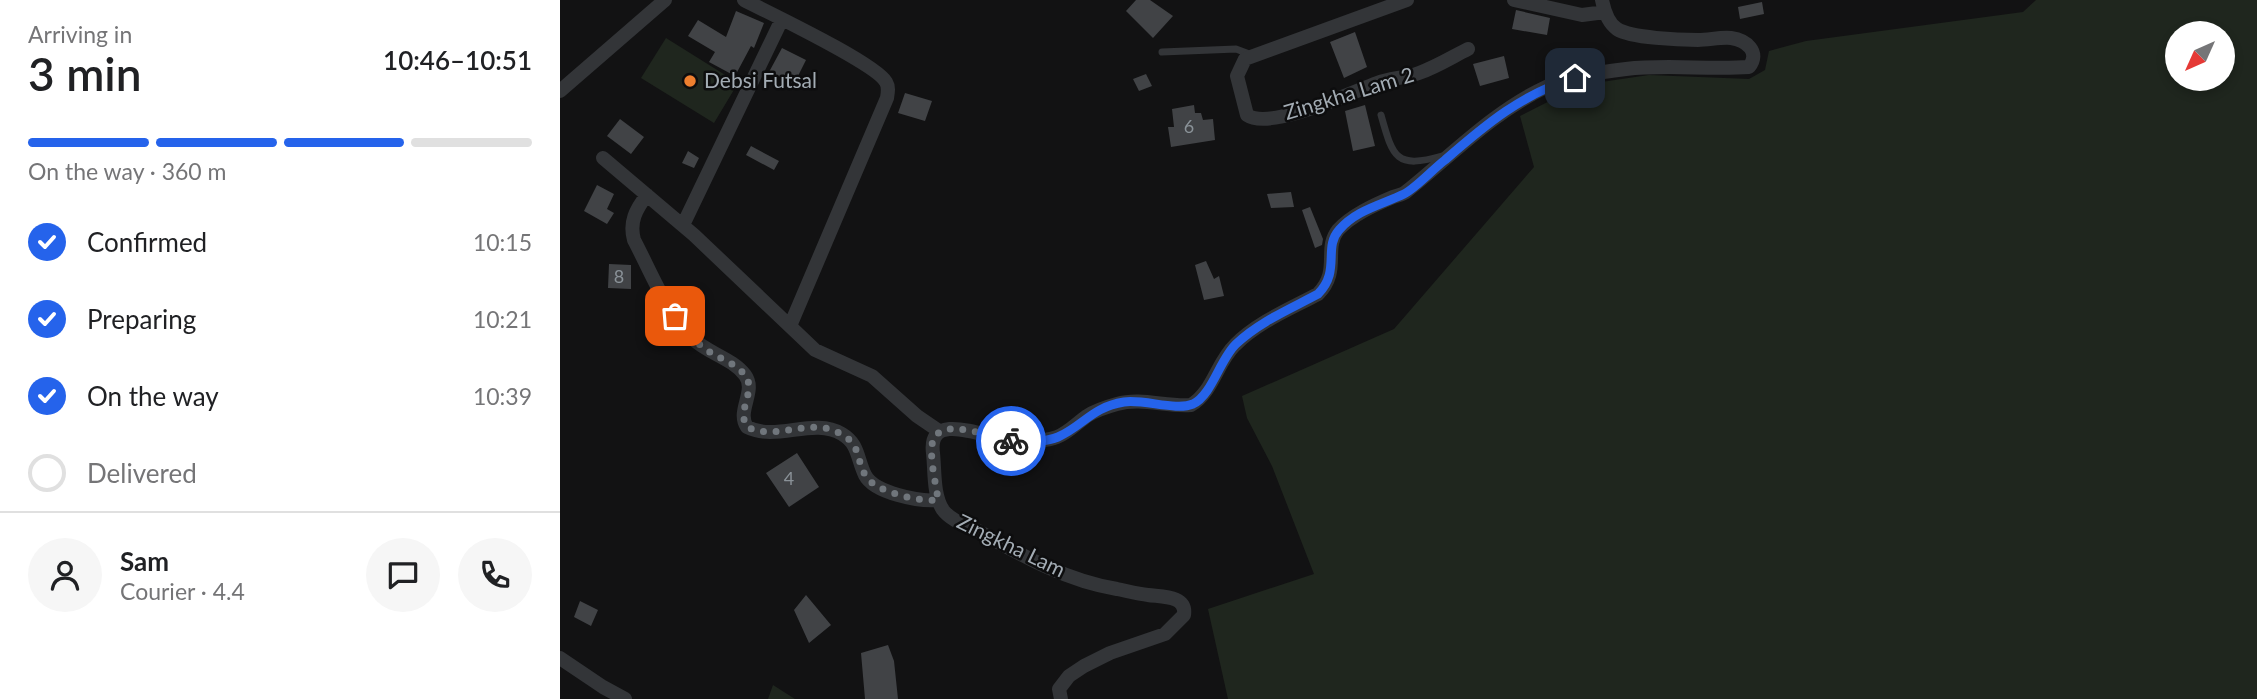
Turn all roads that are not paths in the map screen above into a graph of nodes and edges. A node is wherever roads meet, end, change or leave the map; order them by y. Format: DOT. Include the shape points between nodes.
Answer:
graph roads {
  1 [pos="665,0"];
  2 [pos="744,0"];
  3 [pos="1407,0"];
  4 [pos="1514,0"];
  5 [pos="1604,6"];
  6 [pos="782,19"];
  7 [pos="1468,49"];
  8 [pos="1162,52"];
  9 [pos="1253,55"];
  10 [pos="560,91"];
  11 [pos="1381,115"];
  12 [pos="1453,153"];
  13 [pos="603,158"];
  14 [pos="647,195"];
  15 [pos="683,225"];
  16 [pos="790,326"];
  17 [pos="939,431"];
  18 [pos="938,500"];
  19 [pos="560,658"];
  20 [pos="625,699"];
  21 [pos="1061,699"];
  1 -- 10 [label="street"];
  2 -- 6 [label="street"];
  3 -- 9 [label="street"];
  4 -- 5 [label="street" via="1582,15"];
  5 -- 12 [label="street" via="1615,28 1643,37 1733,38 1751,47 1753,62 1749,67 1637,68 1550,85 1503,112"];
  6 -- 15 [label="street"];
  6 -- 16 [label="street" via="878,74 888,89"];
  7 -- 9 [label="street, Zingkha Lam 2" via="1419,73 1379,82 1324,105 1257,120 1245,109 1237,76 1241,63"];
  8 -- 9 [label="lane" via="1236,49"];
  11 -- 12 [label="lane" via="1388,139 1401,158 1413,163"];
  12 -- 17 [label="street" via="1406,193 1364,211 1338,230 1330,276 1323,289 1236,344 1191,405 1118,403 1089,415 1058,437 1033,441"];
  13 -- 14 [label="street"];
  14 -- 15 [label="street"];
  14 -- 18 [label="street" via="633,218 634,240 683,328 746,376 749,386 743,416 747,427 834,430 855,444 865,475 876,487"];
  15 -- 16 [label="street"];
  16 -- 17 [label="street" via="825,357 872,376"];
  17 -- 18 [label="street, Zingkha Lam" via="932,447"];
  18 -- 21 [label="street, Zingkha Lam" via="955,520 1034,561 1101,586 1165,596 1183,606 1184,615 1165,634 1110,653 1069,676 1059,689"];
  19 -- 20 [label="street"];
}
